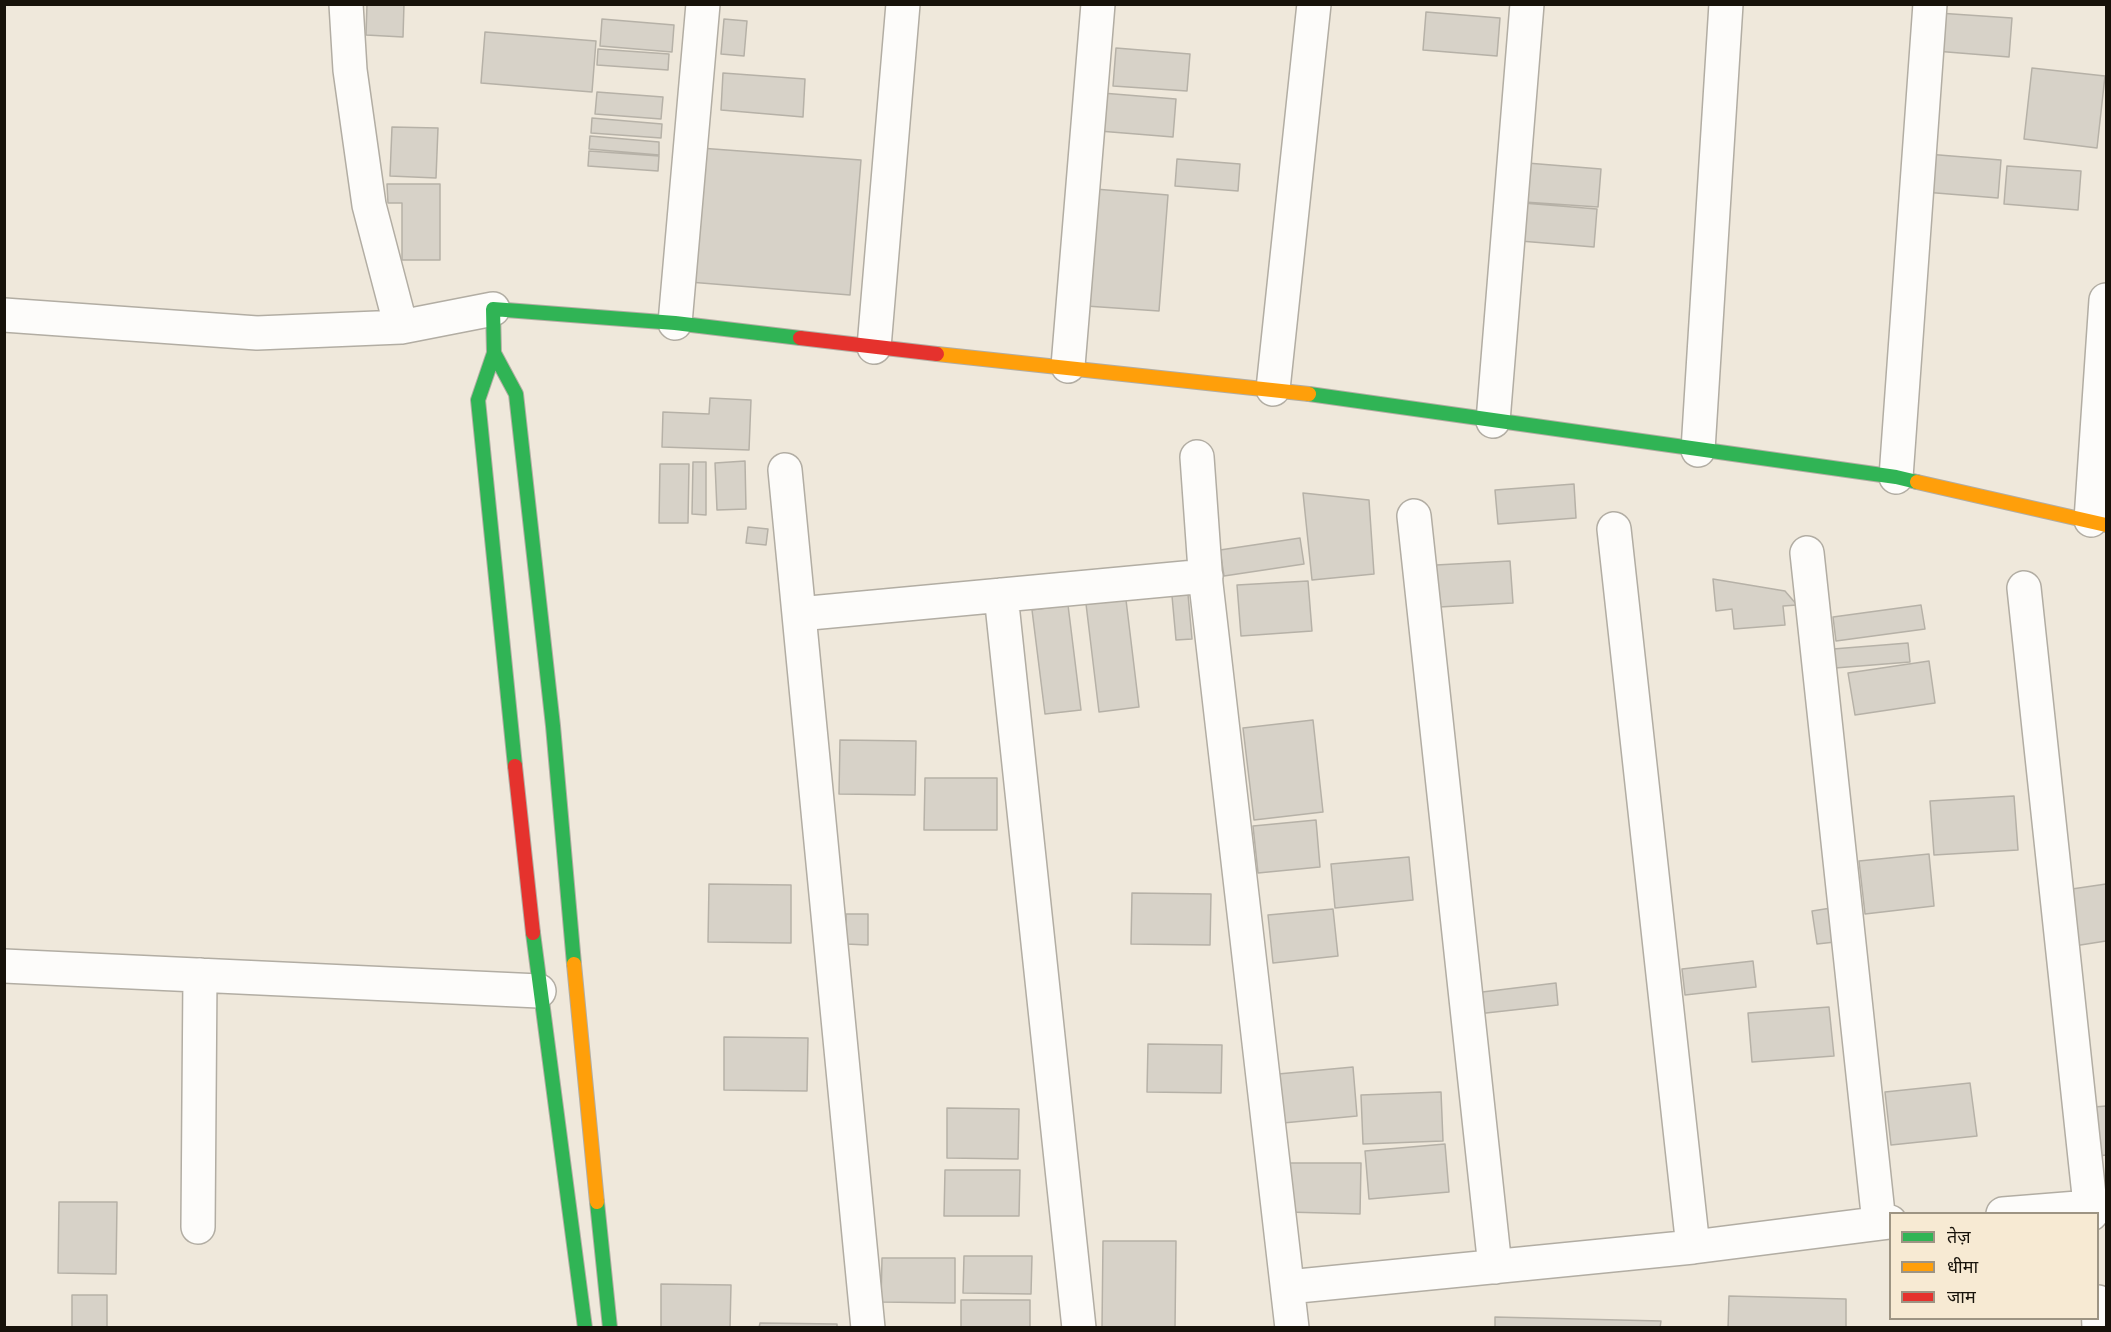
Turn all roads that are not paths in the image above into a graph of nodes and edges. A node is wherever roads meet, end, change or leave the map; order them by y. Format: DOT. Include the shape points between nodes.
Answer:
graph roads {
  1 [pos="346,4"];
  2 [pos="702,4"];
  3 [pos="903,4"];
  4 [pos="1098,4"];
  5 [pos="1314,4"];
  6 [pos="1527,4"];
  7 [pos="1726,4"];
  8 [pos="1930,4"];
  9 [pos="2106,300"];
  10 [pos="493,309"];
  11 [pos="4,315"];
  12 [pos="675,323"];
  13 [pos="401,327"];
  14 [pos="874,346"];
  15 [pos="494,353"];
  16 [pos="1068,366"];
  17 [pos="1273,388"];
  18 [pos="1493,421"];
  19 [pos="1698,450"];
  20 [pos="1197,457"];
  21 [pos="785,470"];
  22 [pos="1896,477"];
  23 [pos="1414,516"];
  24 [pos="2099,523"];
  25 [pos="1614,530"];
  26 [pos="1806,553"];
  27 [pos="1206,576"];
  28 [pos="2025,588"];
  29 [pos="1001,595"];
  30 [pos="799,614"];
  31 [pos="4,966"];
  32 [pos="200,975"];
  33 [pos="539,991"];
  34 [pos="2091,1210"];
  35 [pos="2047,1212"];
  36 [pos="1885,1223"];
  37 [pos="198,1227"];
  38 [pos="1693,1247"];
  39 [pos="1495,1267"];
  40 [pos="1288,1287"];
  41 [pos="585,1328"];
  42 [pos="610,1328"];
  43 [pos="868,1328"];
  44 [pos="1079,1328"];
  45 [pos="1292,1328"];
  1 -- 13 [label="street" via="350,70 369,205"];
  2 -- 12 [label="street"];
  3 -- 14 [label="street"];
  4 -- 16 [label="street"];
  5 -- 17 [label="street"];
  6 -- 18 [label="street"];
  7 -- 19 [label="street"];
  8 -- 22 [label="street"];
  9 -- 24 [label="street"];
  10 -- 12 [label="street"];
  10 -- 13 [label="street"];
  10 -- 15 [label="street"];
  11 -- 13 [label="street" via="257,333"];
  12 -- 14 [label="street"];
  14 -- 16 [label="street"];
  15 -- 33 [label="street" via="478,400"];
  15 -- 42 [label="street" via="516,394 553,726"];
  16 -- 17 [label="street"];
  17 -- 18 [label="street"];
  18 -- 19 [label="street"];
  19 -- 22 [label="street"];
  20 -- 27 [label="street"];
  21 -- 30 [label="street"];
  22 -- 24 [label="street"];
  23 -- 39 [label="street"];
  25 -- 38 [label="street"];
  26 -- 36 [label="street"];
  27 -- 29 [label="street"];
  27 -- 40 [label="street"];
  28 -- 34 [label="street"];
  29 -- 30 [label="street"];
  29 -- 44 [label="street"];
  30 -- 43 [label="street"];
  31 -- 32 [label="street"];
  32 -- 33 [label="street"];
  32 -- 37 [label="street"];
  33 -- 41 [label="street"];
  34 -- 35 [label="street"];
  36 -- 38 [label="street"];
  38 -- 39 [label="street"];
  39 -- 40 [label="street"];
  40 -- 45 [label="street"];
}
